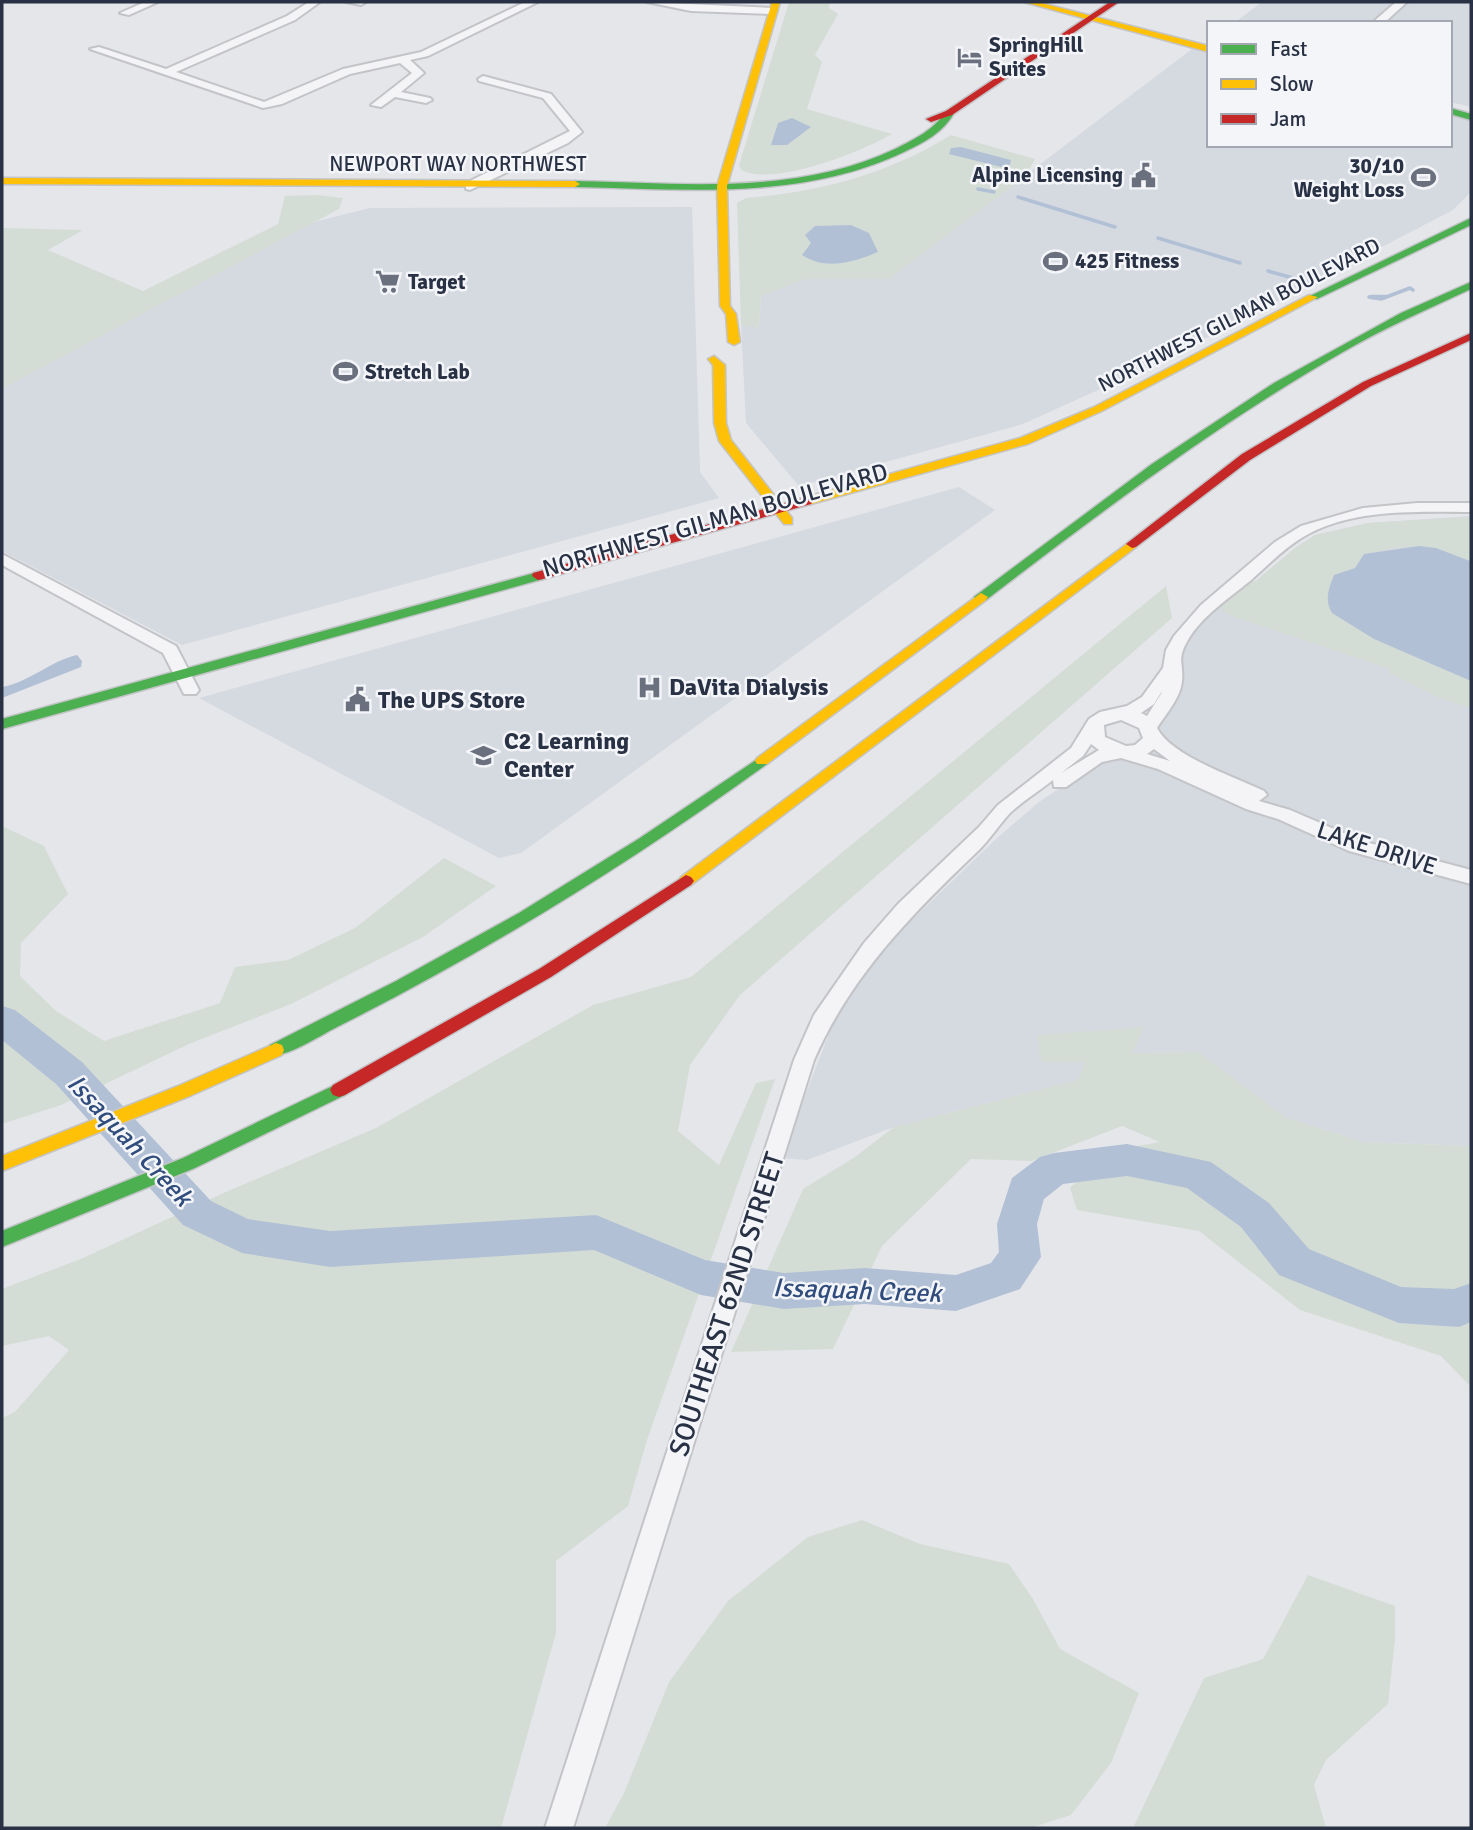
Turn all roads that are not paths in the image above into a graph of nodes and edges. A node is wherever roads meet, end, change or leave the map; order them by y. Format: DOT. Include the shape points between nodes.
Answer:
graph roads {
  1 [pos="153,2"];
  2 [pos="315,2"];
  3 [pos="351,2"];
  4 [pos="361,2"];
  5 [pos="533,2"];
  6 [pos="652,2"];
  7 [pos="1028,2"];
  8 [pos="1115,2"];
  9 [pos="1402,2"];
  10 [pos="774,6"];
  11 [pos="125,13"];
  12 [pos="1091,18"];
  13 [pos="1379,21"];
  14 [pos="1207,48"];
  15 [pos="96,49"];
  16 [pos="404,61"];
  17 [pos="166,73"];
  18 [pos="484,79"];
  19 [pos="392,93"];
  20 [pos="426,100"];
  21 [pos="377,104"];
  22 [pos="1452,112"];
  23 [pos="1471,117"];
  24 [pos="2,181"];
  25 [pos="470,186"];
  26 [pos="722,186"];
  27 [pos="1471,221"];
  28 [pos="1405,256"];
  29 [pos="1471,285"];
  30 [pos="1471,298"];
  31 [pos="725,306"];
  32 [pos="1471,337"];
  33 [pos="717,341"];
  34 [pos="736,353"];
  35 [pos="1294,377"];
  36 [pos="1093,430"];
  37 [pos="1069,440"];
  38 [pos="1471,508"];
  39 [pos="779,509"];
  40 [pos="803,510"];
  41 [pos="789,522"];
  42 [pos="2,559"];
  43 [pos="516,600"];
  44 [pos="1170,671"];
  45 [pos="188,686"];
  46 [pos="1121,714"];
  47 [pos="2,724"];
  48 [pos="1093,728"];
  49 [pos="1150,732"];
  50 [pos="1119,752"];
  51 [pos="1284,814"];
  52 [pos="986,832"];
  53 [pos="1471,877"];
  54 [pos="2,1164"];
  55 [pos="2,1239"];
  56 [pos="559,1828"];
  1 -- 11 [label="street"];
  2 -- 17 [label="street" via="281,23"];
  3 -- 4 [label="street"];
  5 -- 16 [label="street"];
  6 -- 10 [label="street" via="691,8"];
  7 -- 12 [label="main road"];
  8 -- 12 [label="main road, NEWPORT WAY NORTHWEST"];
  9 -- 13 [label="street"];
  10 -- 26 [label="main road"];
  12 -- 14 [label="main road"];
  12 -- 26 [label="main road, NEWPORT WAY NORTHWEST" via="949,113 945,123 901,152 843,173"];
  15 -- 17 [label="street"];
  16 -- 17 [label="street" via="347,71 274,103 252,104"];
  16 -- 19 [label="street" via="419,73"];
  18 -- 25 [label="street" via="547,96 576,132"];
  19 -- 20 [label="street"];
  19 -- 21 [label="street"];
  22 -- 23 [label="main road"];
  24 -- 25 [label="main road, NEWPORT WAY NORTHWEST"];
  25 -- 26 [label="main road, NEWPORT WAY NORTHWEST"];
  26 -- 31 [label="main road"];
  27 -- 28 [label="main road, NORTHWEST GILMAN BOULEVARD"];
  28 -- 36 [label="main road, NORTHWEST GILMAN BOULEVARD" via="1395,270"];
  28 -- 40 [label="main road, NORTHWEST GILMAN BOULEVARD" via="1378,263 1056,429"];
  29 -- 35 [label="main road" via="1438,298"];
  30 -- 35 [label="main road"];
  31 -- 33 [label="main road" via="717,314"];
  31 -- 34 [label="main road" via="731,314"];
  32 -- 55 [label="main road" via="1367,384 1246,457 783,812 625,925 501,1001 232,1144 86,1209"];
  34 -- 39 [label="main road" via="714,359 719,365 720,423 725,441"];
  34 -- 40 [label="main road" via="738,428"];
  35 -- 54 [label="main road" via="1170,456 776,750 623,859 556,900 329,1023 182,1091"];
  37 -- 40 [label="main road, NORTHWEST GILMAN BOULEVARD" via="971,473"];
  38 -- 44 [label="street" via="1366,513 1328,521 1285,542 1190,625 1176,646"];
  39 -- 40 [label="main road, NORTHWEST GILMAN BOULEVARD"];
  39 -- 41 [label="main road"];
  39 -- 45 [label="main road, NORTHWEST GILMAN BOULEVARD"];
  40 -- 41 [label="main road, NORTHWEST GILMAN BOULEVARD"];
  41 -- 43 [label="main road, NORTHWEST GILMAN BOULEVARD"];
  42 -- 45 [label="street" via="165,647 174,654"];
  44 -- 46 [label="street" via="1147,703"];
  44 -- 49 [label="street" via="1174,680 1170,694"];
  45 -- 47 [label="main road, NORTHWEST GILMAN BOULEVARD"];
  46 -- 48 [label="street" via="1100,719"];
  46 -- 49 [label="street" via="1137,718"];
  48 -- 50 [label="street" via="1101,744"];
  48 -- 52 [label="street, SOUTHEAST 62ND STREET" via="1077,752 1012,802"];
  49 -- 50 [label="street" via="1140,751"];
  49 -- 51 [label="street, LAKE DRIVE" via="1173,755 1261,796"];
  50 -- 51 [label="street, LAKE DRIVE" via="1164,765 1252,805"];
  50 -- 52 [label="street, SOUTHEAST 62ND STREET" via="1091,761"];
  51 -- 53 [label="street, LAKE DRIVE" via="1385,856"];
  52 -- 56 [label="street, SOUTHEAST 62ND STREET" via="871,948 821,1021 804,1060"];
}
